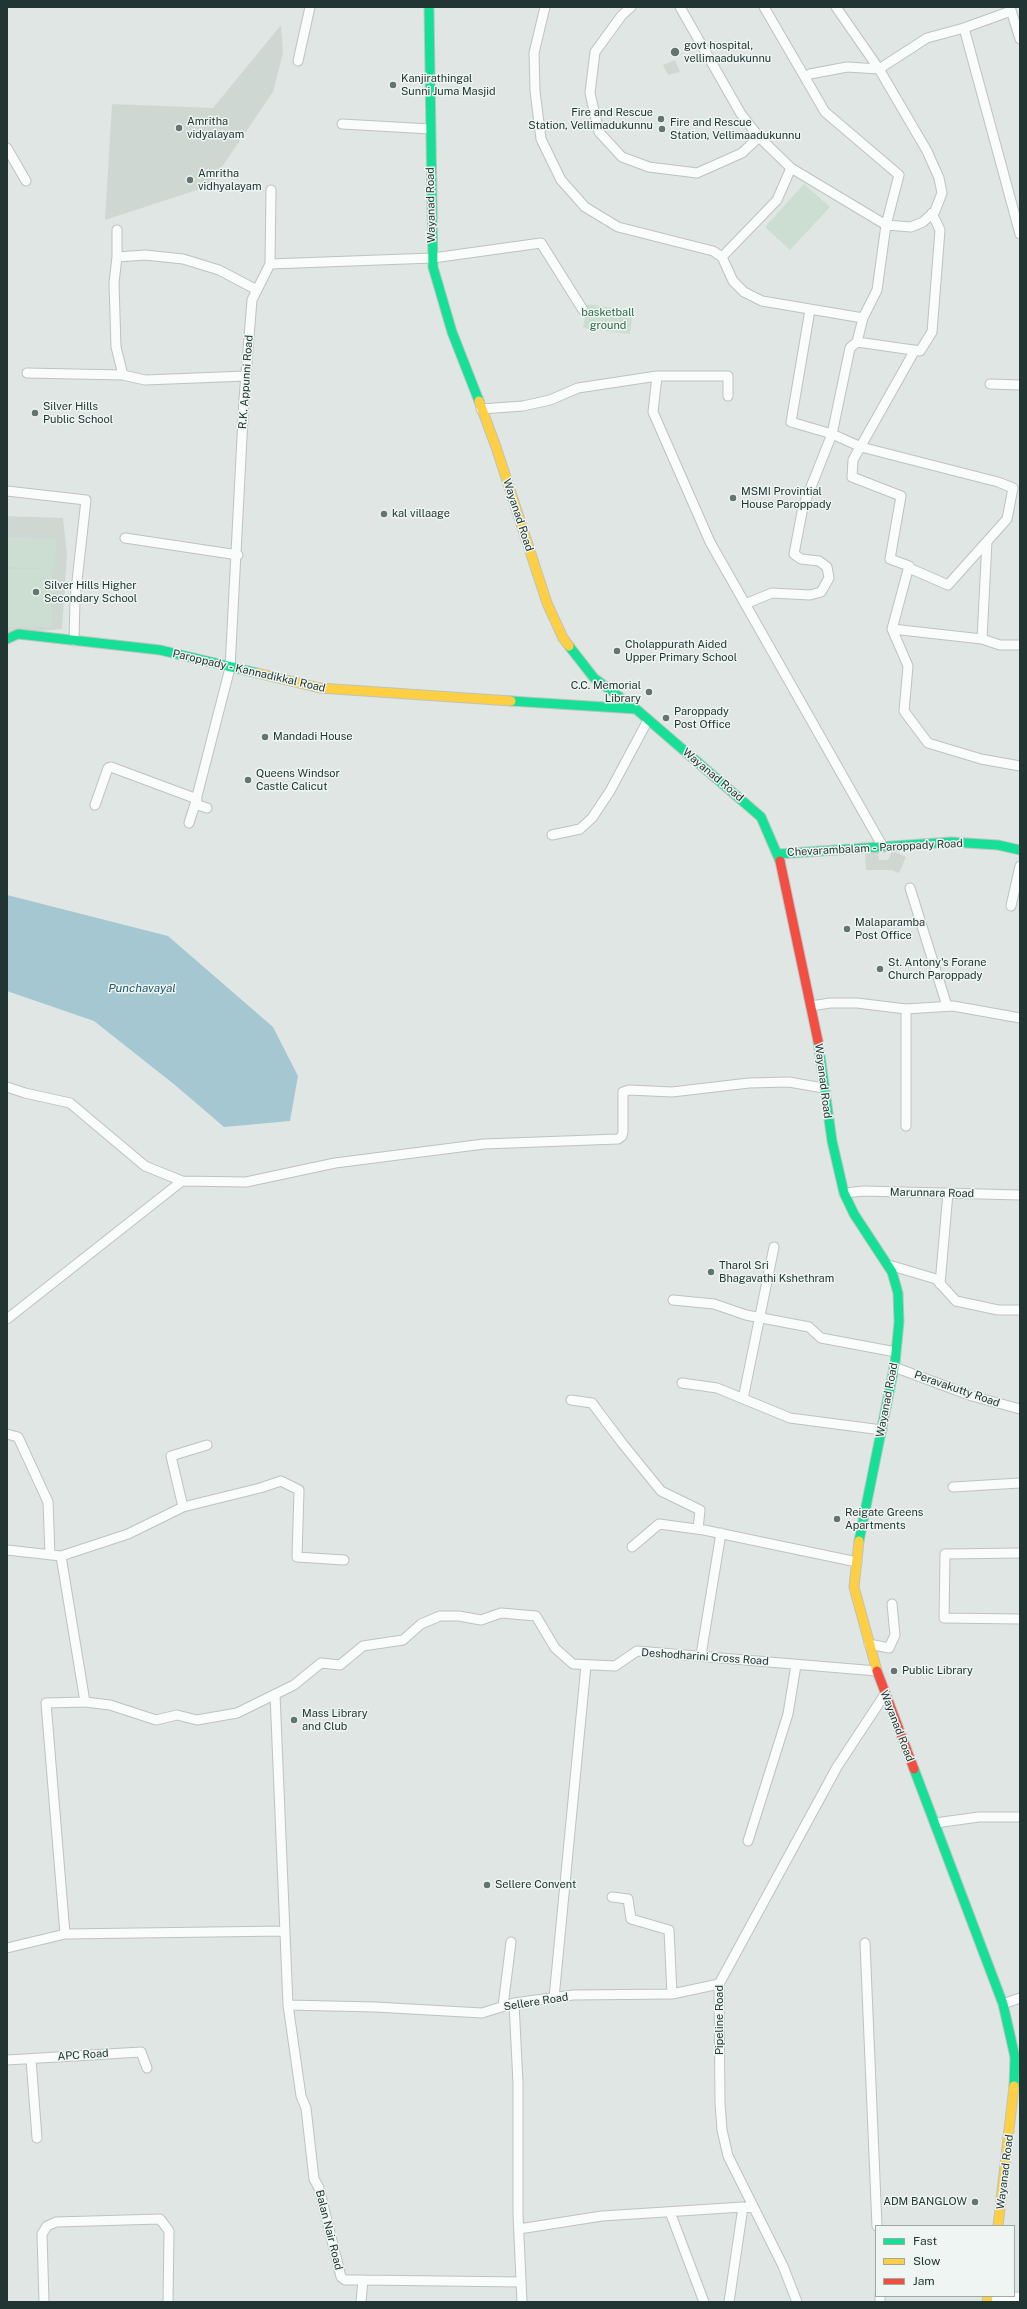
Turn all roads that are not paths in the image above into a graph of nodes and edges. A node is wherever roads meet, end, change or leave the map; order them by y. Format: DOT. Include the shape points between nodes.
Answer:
graph roads {
  1 [pos="310,7"];
  2 [pos="429,7"];
  3 [pos="545,7"];
  4 [pos="631,7"];
  5 [pos="680,7"];
  6 [pos="764,7"];
  7 [pos="836,7"];
  8 [pos="1010,9"];
  9 [pos="964,28"];
  10 [pos="1020,39"];
  11 [pos="298,61"];
  12 [pos="879,69"];
  13 [pos="805,77"];
  14 [pos="342,124"];
  15 [pos="430,129"];
  16 [pos="759,137"];
  17 [pos="7,148"];
  18 [pos="791,168"];
  19 [pos="26,181"];
  20 [pos="271,190"];
  21 [pos="932,213"];
  22 [pos="886,225"];
  23 [pos="117,230"];
  24 [pos="1020,234"];
  25 [pos="117,257"];
  26 [pos="722,257"];
  27 [pos="433,258"];
  28 [pos="270,264"];
  29 [pos="257,290"];
  30 [pos="583,310"];
  31 [pos="810,310"];
  32 [pos="864,318"];
  33 [pos="858,342"];
  34 [pos="915,350"];
  35 [pos="27,374"];
  36 [pos="123,375"];
  37 [pos="246,376"];
  38 [pos="657,376"];
  39 [pos="990,384"];
  40 [pos="1020,385"];
  41 [pos="728,396"];
  42 [pos="481,409"];
  43 [pos="832,434"];
  44 [pos="860,447"];
  45 [pos="7,491"];
  46 [pos="125,538"];
  47 [pos="987,541"];
  48 [pos="238,554"];
  49 [pos="909,568"];
  50 [pos="745,604"];
  51 [pos="892,629"];
  52 [pos="7,639"];
  53 [pos="982,639"];
  54 [pos="74,640"];
  55 [pos="1020,645"];
  56 [pos="230,668"];
  57 [pos="636,709"];
  58 [pos="648,720"];
  59 [pos="1020,766"];
  60 [pos="196,801"];
  61 [pos="95,805"];
  62 [pos="207,808"];
  63 [pos="189,823"];
  64 [pos="552,835"];
  65 [pos="883,846"];
  66 [pos="1020,850"];
  67 [pos="778,854"];
  68 [pos="1020,866"];
  69 [pos="910,888"];
  70 [pos="1011,906"];
  71 [pos="811,1006"];
  72 [pos="947,1006"];
  73 [pos="906,1009"];
  74 [pos="1020,1018"];
  75 [pos="7,1087"];
  76 [pos="823,1088"];
  77 [pos="906,1126"];
  78 [pos="182,1180"];
  79 [pos="844,1193"];
  80 [pos="948,1193"];
  81 [pos="1020,1194"];
  82 [pos="774,1247"];
  83 [pos="887,1264"];
  84 [pos="940,1284"];
  85 [pos="673,1300"];
  86 [pos="1020,1310"];
  87 [pos="7,1318"];
  88 [pos="760,1318"];
  89 [pos="896,1352"];
  90 [pos="894,1368"];
  91 [pos="682,1384"];
  92 [pos="743,1399"];
  93 [pos="571,1400"];
  94 [pos="1020,1409"];
  95 [pos="882,1430"];
  96 [pos="7,1434"];
  97 [pos="207,1445"];
  98 [pos="1020,1483"];
  99 [pos="953,1487"];
  100 [pos="183,1507"];
  101 [pos="698,1529"];
  102 [pos="721,1533"];
  103 [pos="632,1547"];
  104 [pos="7,1550"];
  105 [pos="1020,1553"];
  106 [pos="50,1555"];
  107 [pos="61,1556"];
  108 [pos="344,1560"];
  109 [pos="856,1562"];
  110 [pos="892,1604"];
  111 [pos="1020,1619"];
  112 [pos="869,1644"];
  113 [pos="701,1655"];
  114 [pos="586,1665"];
  115 [pos="796,1665"];
  116 [pos="877,1671"];
  117 [pos="276,1694"];
  118 [pos="885,1694"];
  119 [pos="85,1702"];
  120 [pos="1020,1817"];
  121 [pos="935,1823"];
  122 [pos="748,1841"];
  123 [pos="612,1897"];
  124 [pos="285,1931"];
  125 [pos="65,1934"];
  126 [pos="511,1942"];
  127 [pos="865,1943"];
  128 [pos="7,1948"];
  129 [pos="718,1984"];
  130 [pos="672,1994"];
  131 [pos="554,1998"];
  132 [pos="1020,1998"];
  133 [pos="514,2003"];
  134 [pos="1003,2004"];
  135 [pos="288,2005"];
  136 [pos="503,2006"];
  137 [pos="30,2059"];
  138 [pos="7,2060"];
  139 [pos="147,2068"];
  140 [pos="1017,2078"];
  141 [pos="37,2138"];
  142 [pos="743,2207"];
  143 [pos="754,2208"];
  144 [pos="670,2212"];
  145 [pos="877,2225"];
  146 [pos="998,2225"];
  147 [pos="519,2230"];
  148 [pos="363,2280"];
  149 [pos="521,2282"];
  150 [pos="1020,2297"];
  151 [pos="988,2298"];
  152 [pos="44,2302"];
  153 [pos="168,2302"];
  154 [pos="361,2302"];
  155 [pos="522,2302"];
  156 [pos="704,2302"];
  157 [pos="729,2302"];
  158 [pos="797,2302"];
  1 -- 11 [label="street"];
  2 -- 15 [label="main road, Wayanad Road"];
  3 -- 26 [label="street" via="534,53 535,92 541,139 561,180 585,207 618,227 713,251"];
  4 -- 16 [label="street" via="622,15 595,52 590,93 598,132 622,157 649,167 697,173 742,153"];
  5 -- 16 [label="street" via="741,114"];
  6 -- 13 [label="street"];
  7 -- 12 [label="street"];
  8 -- 9 [label="street"];
  8 -- 10 [label="street"];
  9 -- 12 [label="street" via="927,38"];
  9 -- 24 [label="street"];
  12 -- 13 [label="street" via="847,67"];
  12 -- 21 [label="street" via="927,151 939,178 942,193"];
  13 -- 22 [label="street" via="825,112 900,175"];
  14 -- 15 [label="street"];
  15 -- 27 [label="main road, Wayanad Road" via="430,239"];
  16 -- 18 [label="street"];
  17 -- 19 [label="street"];
  18 -- 22 [label="street"];
  18 -- 26 [label="street" via="777,200"];
  20 -- 28 [label="street"];
  21 -- 22 [label="street" via="923,222 911,227"];
  21 -- 34 [label="street" via="940,230 932,332 920,351"];
  22 -- 32 [label="street" via="877,290"];
  23 -- 25 [label="street"];
  25 -- 29 [label="street" via="144,255 182,259 219,270"];
  25 -- 36 [label="street" via="114,282 116,348"];
  26 -- 31 [label="street" via="733,281 744,292 762,301"];
  27 -- 28 [label="street"];
  27 -- 30 [label="street" via="541,243"];
  27 -- 42 [label="main road, Wayanad Road" via="452,332"];
  28 -- 29 [label="street, R.K. Appunni Road"];
  29 -- 37 [label="street, R.K. Appunni Road" via="252,300"];
  31 -- 32 [label="street"];
  31 -- 43 [label="street" via="791,422"];
  32 -- 33 [label="street"];
  33 -- 34 [label="street"];
  33 -- 43 [label="street" via="850,348"];
  34 -- 44 [label="street"];
  35 -- 36 [label="street"];
  36 -- 37 [label="street" via="145,380"];
  37 -- 48 [label="street, R.K. Appunni Road"];
  38 -- 41 [label="street" via="728,376"];
  38 -- 42 [label="street" via="578,388 550,400 523,406"];
  38 -- 50 [label="street" via="654,412 710,542"];
  39 -- 40 [label="street"];
  42 -- 57 [label="main road, Wayanad Road" via="547,603 564,638 594,678"];
  43 -- 44 [label="street"];
  43 -- 50 [label="street" via="803,507 794,554 802,559 819,561 827,567 829,578 821,592 810,595 772,593"];
  44 -- 47 [label="street" via="1013,488 1007,519"];
  44 -- 49 [label="street" via="853,460 852,477 901,496 890,559"];
  45 -- 54 [label="street" via="86,500 75,599"];
  46 -- 48 [label="street"];
  47 -- 49 [label="street" via="948,585"];
  47 -- 53 [label="street"];
  48 -- 56 [label="street, R.K. Appunni Road"];
  49 -- 51 [label="street"];
  50 -- 65 [label="street"];
  51 -- 53 [label="street"];
  51 -- 59 [label="street" via="908,666 904,711 928,743 981,759"];
  52 -- 54 [label="main road, Paroppady - Kannadikkal Road" via="18,634"];
  53 -- 55 [label="street" via="1000,645"];
  54 -- 56 [label="main road, Paroppady - Kannadikkal Road" via="160,650"];
  56 -- 57 [label="main road, Paroppady - Kannadikkal Road" via="320,688"];
  56 -- 60 [label="street, R.K. Appunni Road"];
  57 -- 58 [label="main road, Wayanad Road"];
  58 -- 64 [label="street" via="610,791 592,818 580,829"];
  58 -- 67 [label="main road, Wayanad Road" via="761,817"];
  60 -- 61 [label="street" via="111,767 108,768"];
  60 -- 62 [label="street"];
  60 -- 63 [label="street, R.K. Appunni Road"];
  65 -- 66 [label="main road, Chevarambalam - Paroppady Road" via="951,842 998,845"];
  65 -- 67 [label="main road, Chevarambalam - Paroppady Road"];
  67 -- 71 [label="main road, Wayanad Road"];
  68 -- 70 [label="street"];
  69 -- 72 [label="street"];
  71 -- 73 [label="street" via="830,1003"];
  71 -- 76 [label="main road, Wayanad Road" via="817,1033"];
  72 -- 73 [label="street"];
  72 -- 74 [label="street"];
  73 -- 77 [label="street"];
  75 -- 78 [label="street" via="70,1103 145,1166"];
  76 -- 78 [label="street" via="789,1082 749,1083 672,1092 629,1090 623,1092 623,1132 618,1138 484,1144 335,1164 246,1182"];
  76 -- 79 [label="main road, Wayanad Road" via="836,1165"];
  78 -- 87 [label="street"];
  79 -- 80 [label="street, Marunnara Road"];
  79 -- 83 [label="main road, Wayanad Road" via="854,1214"];
  80 -- 81 [label="street, Marunnara Road"];
  80 -- 84 [label="street"];
  82 -- 88 [label="street"];
  83 -- 84 [label="street" via="936,1279"];
  83 -- 89 [label="main road, Wayanad Road" via="898,1293"];
  84 -- 86 [label="street" via="956,1301 998,1310"];
  85 -- 88 [label="street" via="714,1304"];
  88 -- 89 [label="street" via="809,1327 821,1338"];
  88 -- 92 [label="street"];
  89 -- 90 [label="main road, Wayanad Road"];
  90 -- 94 [label="street, Peravakutty Road" via="972,1396"];
  90 -- 95 [label="main road, Wayanad Road"];
  91 -- 92 [label="street" via="717,1388"];
  92 -- 95 [label="street" via="790,1418"];
  93 -- 101 [label="street" via="592,1403 661,1490 700,1510"];
  95 -- 109 [label="main road, Wayanad Road"];
  96 -- 106 [label="street" via="18,1437 48,1502"];
  97 -- 100 [label="street" via="171,1456"];
  98 -- 99 [label="street"];
  100 -- 107 [label="street" via="128,1534"];
  100 -- 108 [label="street" via="281,1481 300,1490 297,1557"];
  101 -- 102 [label="street"];
  101 -- 103 [label="street" via="659,1524"];
  102 -- 109 [label="street"];
  102 -- 113 [label="street"];
  104 -- 106 [label="street"];
  105 -- 111 [label="street" via="945,1554 944,1618"];
  106 -- 107 [label="street"];
  107 -- 119 [label="street"];
  109 -- 112 [label="main road, Wayanad Road" via="854,1587"];
  110 -- 112 [label="street" via="895,1635 889,1648"];
  112 -- 116 [label="main road, Wayanad Road"];
  113 -- 114 [label="street, Deshodharini Cross Road" via="637,1651 615,1666"];
  113 -- 115 [label="street, Deshodharini Cross Road"];
  114 -- 117 [label="street, Deshodharini Cross Road" via="573,1664 556,1648 536,1616 501,1613 481,1620 440,1616 421,1624 403,1640 363,1646 340,1666 321,1663 294,1685"];
  114 -- 131 [label="street"];
  115 -- 116 [label="street, Deshodharini Cross Road"];
  115 -- 122 [label="street" via="788,1714"];
  116 -- 118 [label="main road, Wayanad Road"];
  117 -- 119 [label="street, Deshodharini Cross Road" via="236,1713 197,1720 177,1715 156,1720 110,1705"];
  117 -- 124 [label="street"];
  118 -- 121 [label="main road, Wayanad Road"];
  118 -- 129 [label="street, Pipeline Road" via="837,1767"];
  119 -- 125 [label="street, Deshodharini Cross Road" via="46,1703"];
  120 -- 121 [label="street" via="979,1817"];
  121 -- 134 [label="main road, Wayanad Road"];
  123 -- 130 [label="street" via="628,1899 630,1919 669,1930"];
  124 -- 125 [label="street"];
  124 -- 135 [label="street"];
  125 -- 128 [label="street"];
  126 -- 136 [label="street"];
  127 -- 145 [label="street"];
  129 -- 130 [label="street, Sellere Road"];
  129 -- 143 [label="street, Pipeline Road" via="722,2130 728,2156"];
  130 -- 131 [label="street, Sellere Road" via="573,1995"];
  131 -- 133 [label="street, Sellere Road"];
  132 -- 134 [label="street"];
  133 -- 136 [label="street, Sellere Road"];
  133 -- 147 [label="street" via="518,2083"];
  134 -- 140 [label="main road, Wayanad Road"];
  135 -- 136 [label="street, Sellere Road" via="482,2013"];
  135 -- 148 [label="street, Balan Nair Road" via="301,2096 306,2108 314,2179 319,2188 341,2277 345,2280"];
  137 -- 138 [label="street, APC Road"];
  137 -- 139 [label="street, APC Road" via="141,2052"];
  137 -- 141 [label="street"];
  140 -- 146 [label="main road, Wayanad Road"];
  142 -- 143 [label="street"];
  142 -- 144 [label="street"];
  142 -- 157 [label="street"];
  143 -- 158 [label="street, Pipeline Road" via="783,2266"];
  144 -- 147 [label="street" via="602,2216"];
  144 -- 156 [label="street"];
  147 -- 149 [label="street"];
  148 -- 149 [label="street, Balan Nair Road"];
  148 -- 154 [label="street"];
  149 -- 155 [label="street"];
  150 -- 151 [label="street"];
  152 -- 153 [label="street" via="42,2234 47,2226 56,2222 160,2219 168,2231"];
}
